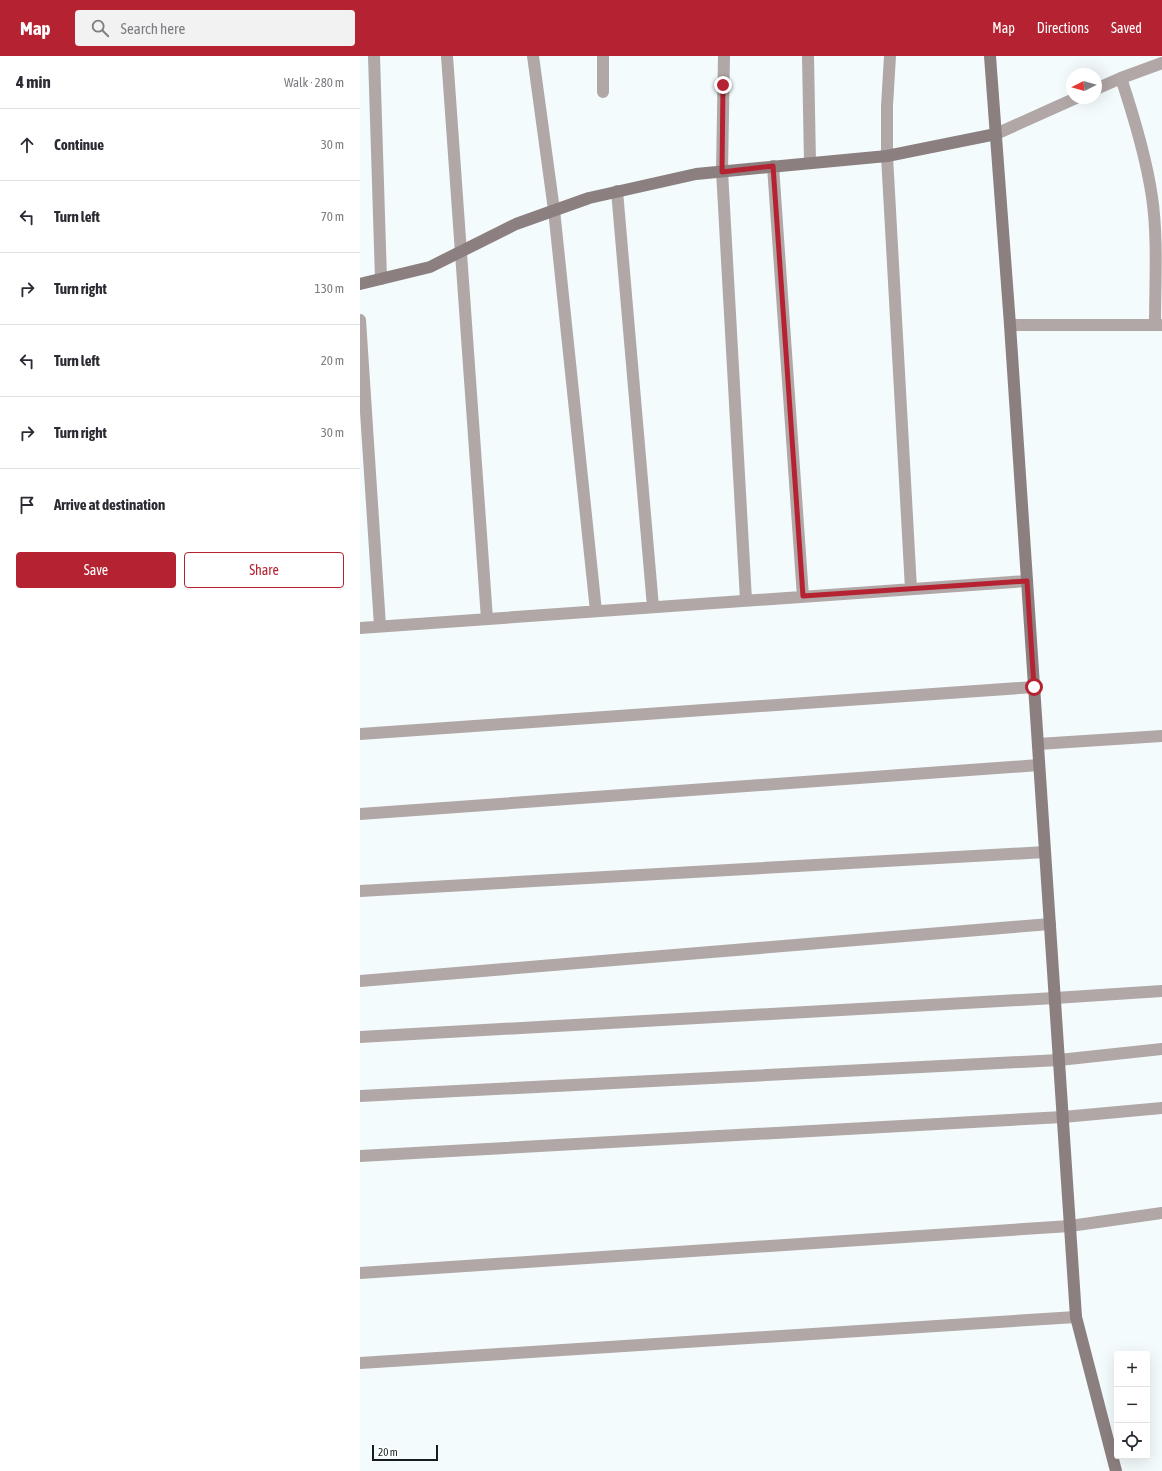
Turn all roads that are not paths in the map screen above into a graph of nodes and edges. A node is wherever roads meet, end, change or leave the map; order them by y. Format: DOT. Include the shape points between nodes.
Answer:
graph roads {
  1 [pos="374,56"];
  2 [pos="447,56"];
  3 [pos="533,56"];
  4 [pos="603,56"];
  5 [pos="724,56"];
  6 [pos="808,56"];
  7 [pos="890,56"];
  8 [pos="990,56"];
  9 [pos="1162,63"];
  10 [pos="1121,78"];
  11 [pos="1102,86"];
  12 [pos="603,92"];
  13 [pos="1066,102"];
  14 [pos="996,134"];
  15 [pos="887,156"];
  16 [pos="810,162"];
  17 [pos="773,166"];
  18 [pos="722,172"];
  19 [pos="617,192"];
  20 [pos="554,210"];
  21 [pos="460,252"];
  22 [pos="381,279"];
  23 [pos="360,284"];
  24 [pos="360,320"];
  25 [pos="1010,325"];
  26 [pos="1158,325"];
  27 [pos="1027,581"];
  28 [pos="911,589"];
  29 [pos="803,596"];
  30 [pos="746,600"];
  31 [pos="653,607"];
  32 [pos="596,611"];
  33 [pos="487,619"];
  34 [pos="380,626"];
  35 [pos="360,628"];
  36 [pos="1034,687"];
  37 [pos="360,734"];
  38 [pos="1162,736"];
  39 [pos="1038,744"];
  40 [pos="1039,765"];
  41 [pos="360,814"];
  42 [pos="1045,852"];
  43 [pos="360,891"];
  44 [pos="1050,924"];
  45 [pos="360,981"];
  46 [pos="1162,991"];
  47 [pos="1055,998"];
  48 [pos="360,1037"];
  49 [pos="1162,1049"];
  50 [pos="1059,1060"];
  51 [pos="360,1096"];
  52 [pos="1162,1108"];
  53 [pos="1063,1117"];
  54 [pos="360,1156"];
  55 [pos="1162,1213"];
  56 [pos="1070,1226"];
  57 [pos="360,1273"];
  58 [pos="1076,1317"];
  59 [pos="360,1363"];
  60 [pos="1116,1471"];
  1 -- 22 [label="street"];
  2 -- 21 [label="street"];
  3 -- 20 [label="street"];
  4 -- 12 [label="street"];
  5 -- 18 [label="street"];
  6 -- 16 [label="street"];
  7 -- 15 [label="street"];
  8 -- 14 [label="street"];
  9 -- 10 [label="street"];
  10 -- 11 [label="street"];
  10 -- 26 [label="street" via="1141,142 1152,197"];
  13 -- 14 [label="street"];
  14 -- 15 [label="street"];
  14 -- 25 [label="street"];
  15 -- 16 [label="street"];
  15 -- 28 [label="street"];
  16 -- 17 [label="street"];
  17 -- 18 [label="street"];
  17 -- 29 [label="street"];
  18 -- 19 [label="street" via="696,174"];
  18 -- 30 [label="street"];
  19 -- 20 [label="street"];
  19 -- 31 [label="street"];
  20 -- 21 [label="street" via="516,224"];
  20 -- 32 [label="street"];
  21 -- 22 [label="street" via="430,267"];
  21 -- 33 [label="street"];
  22 -- 23 [label="street"];
  24 -- 34 [label="street"];
  25 -- 26 [label="street"];
  25 -- 27 [label="street"];
  27 -- 28 [label="street"];
  27 -- 36 [label="street"];
  28 -- 29 [label="street"];
  29 -- 30 [label="street"];
  30 -- 31 [label="street"];
  31 -- 32 [label="street"];
  32 -- 33 [label="street"];
  33 -- 34 [label="street"];
  34 -- 35 [label="street"];
  36 -- 37 [label="street"];
  36 -- 39 [label="street"];
  38 -- 39 [label="street"];
  39 -- 40 [label="street"];
  40 -- 41 [label="street"];
  40 -- 42 [label="street"];
  42 -- 43 [label="street"];
  42 -- 44 [label="street"];
  44 -- 45 [label="street"];
  44 -- 47 [label="street"];
  46 -- 47 [label="street"];
  47 -- 48 [label="street"];
  47 -- 50 [label="street"];
  49 -- 50 [label="street"];
  50 -- 51 [label="street"];
  50 -- 53 [label="street"];
  52 -- 53 [label="street"];
  53 -- 54 [label="street"];
  53 -- 56 [label="street"];
  55 -- 56 [label="street"];
  56 -- 57 [label="street"];
  56 -- 58 [label="street"];
  58 -- 59 [label="street"];
  58 -- 60 [label="street"];
}
